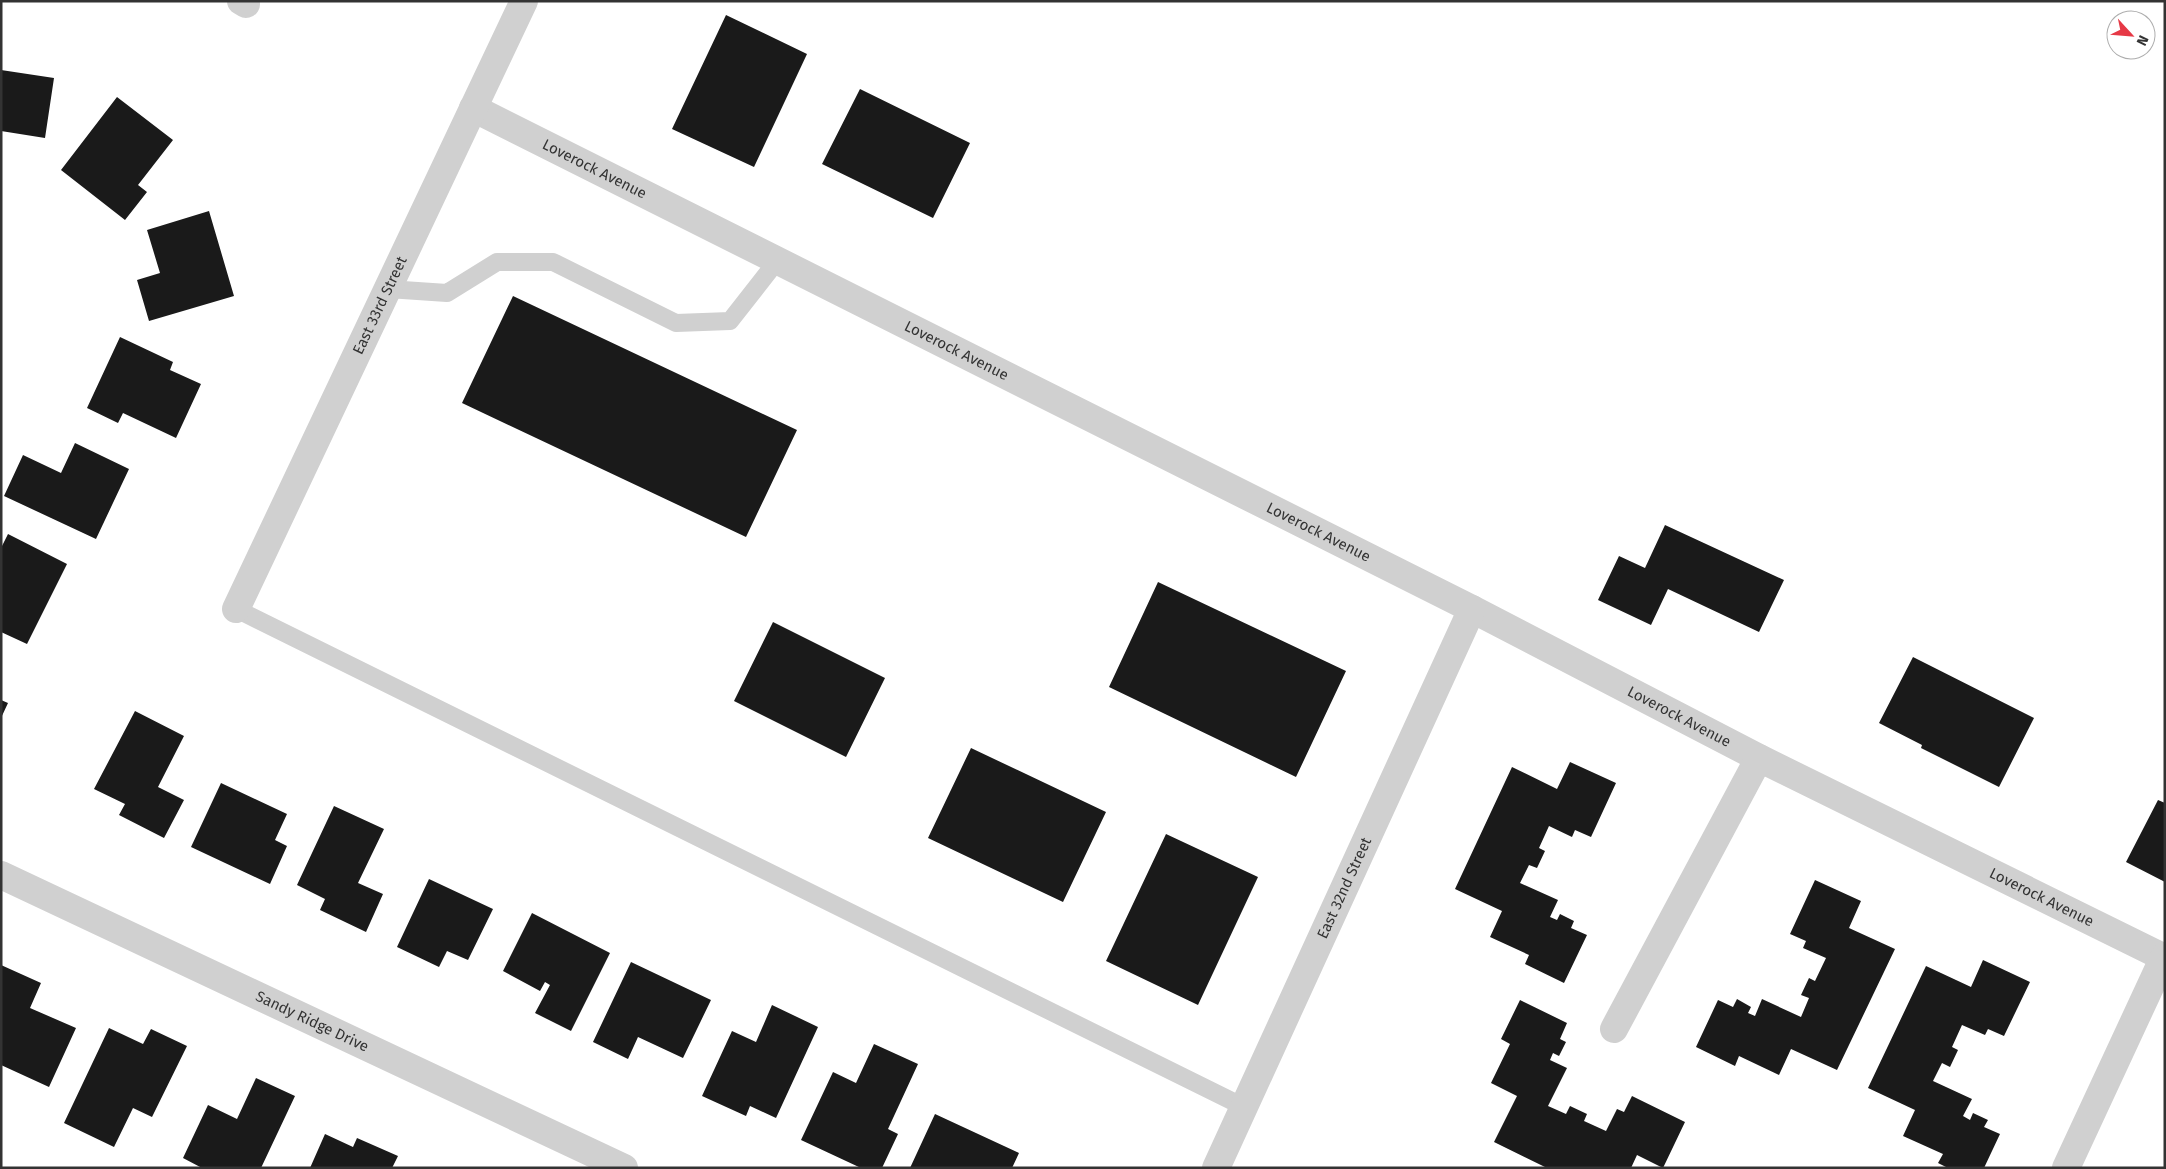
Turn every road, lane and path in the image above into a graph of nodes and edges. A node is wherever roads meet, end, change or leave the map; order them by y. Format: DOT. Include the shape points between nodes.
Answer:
graph roads {
  1 [pos="524,1"];
  2 [pos="473,108"];
  3 [pos="777,261"];
  4 [pos="388,289"];
  5 [pos="236,609"];
  6 [pos="1472,609"];
  7 [pos="1759,758"];
  8 [pos="1,875"];
  9 [pos="2165,957"];
  10 [pos="1614,1029"];
  11 [pos="1244,1107"];
  12 [pos="624,1168"];
  13 [pos="1216,1168"];
  14 [pos="2066,1168"];
  1 -- 2 [label="street, East 33rd Street"];
  2 -- 3 [label="street, Loverock Avenue"];
  2 -- 4 [label="street, East 33rd Street"];
  3 -- 4 [label="lane" via="730,321 676,323 553,262 497,262 447,293"];
  3 -- 6 [label="street, Loverock Avenue"];
  4 -- 5 [label="street, East 33rd Street"];
  5 -- 11 [label="lane"];
  6 -- 7 [label="street, Loverock Avenue"];
  6 -- 11 [label="street, East 32nd Street"];
  7 -- 9 [label="street, Loverock Avenue"];
  7 -- 10 [label="street"];
  8 -- 12 [label="street, Sandy Ridge Drive"];
  9 -- 14 [label="street"];
  11 -- 13 [label="street, East 32nd Street"];
}
